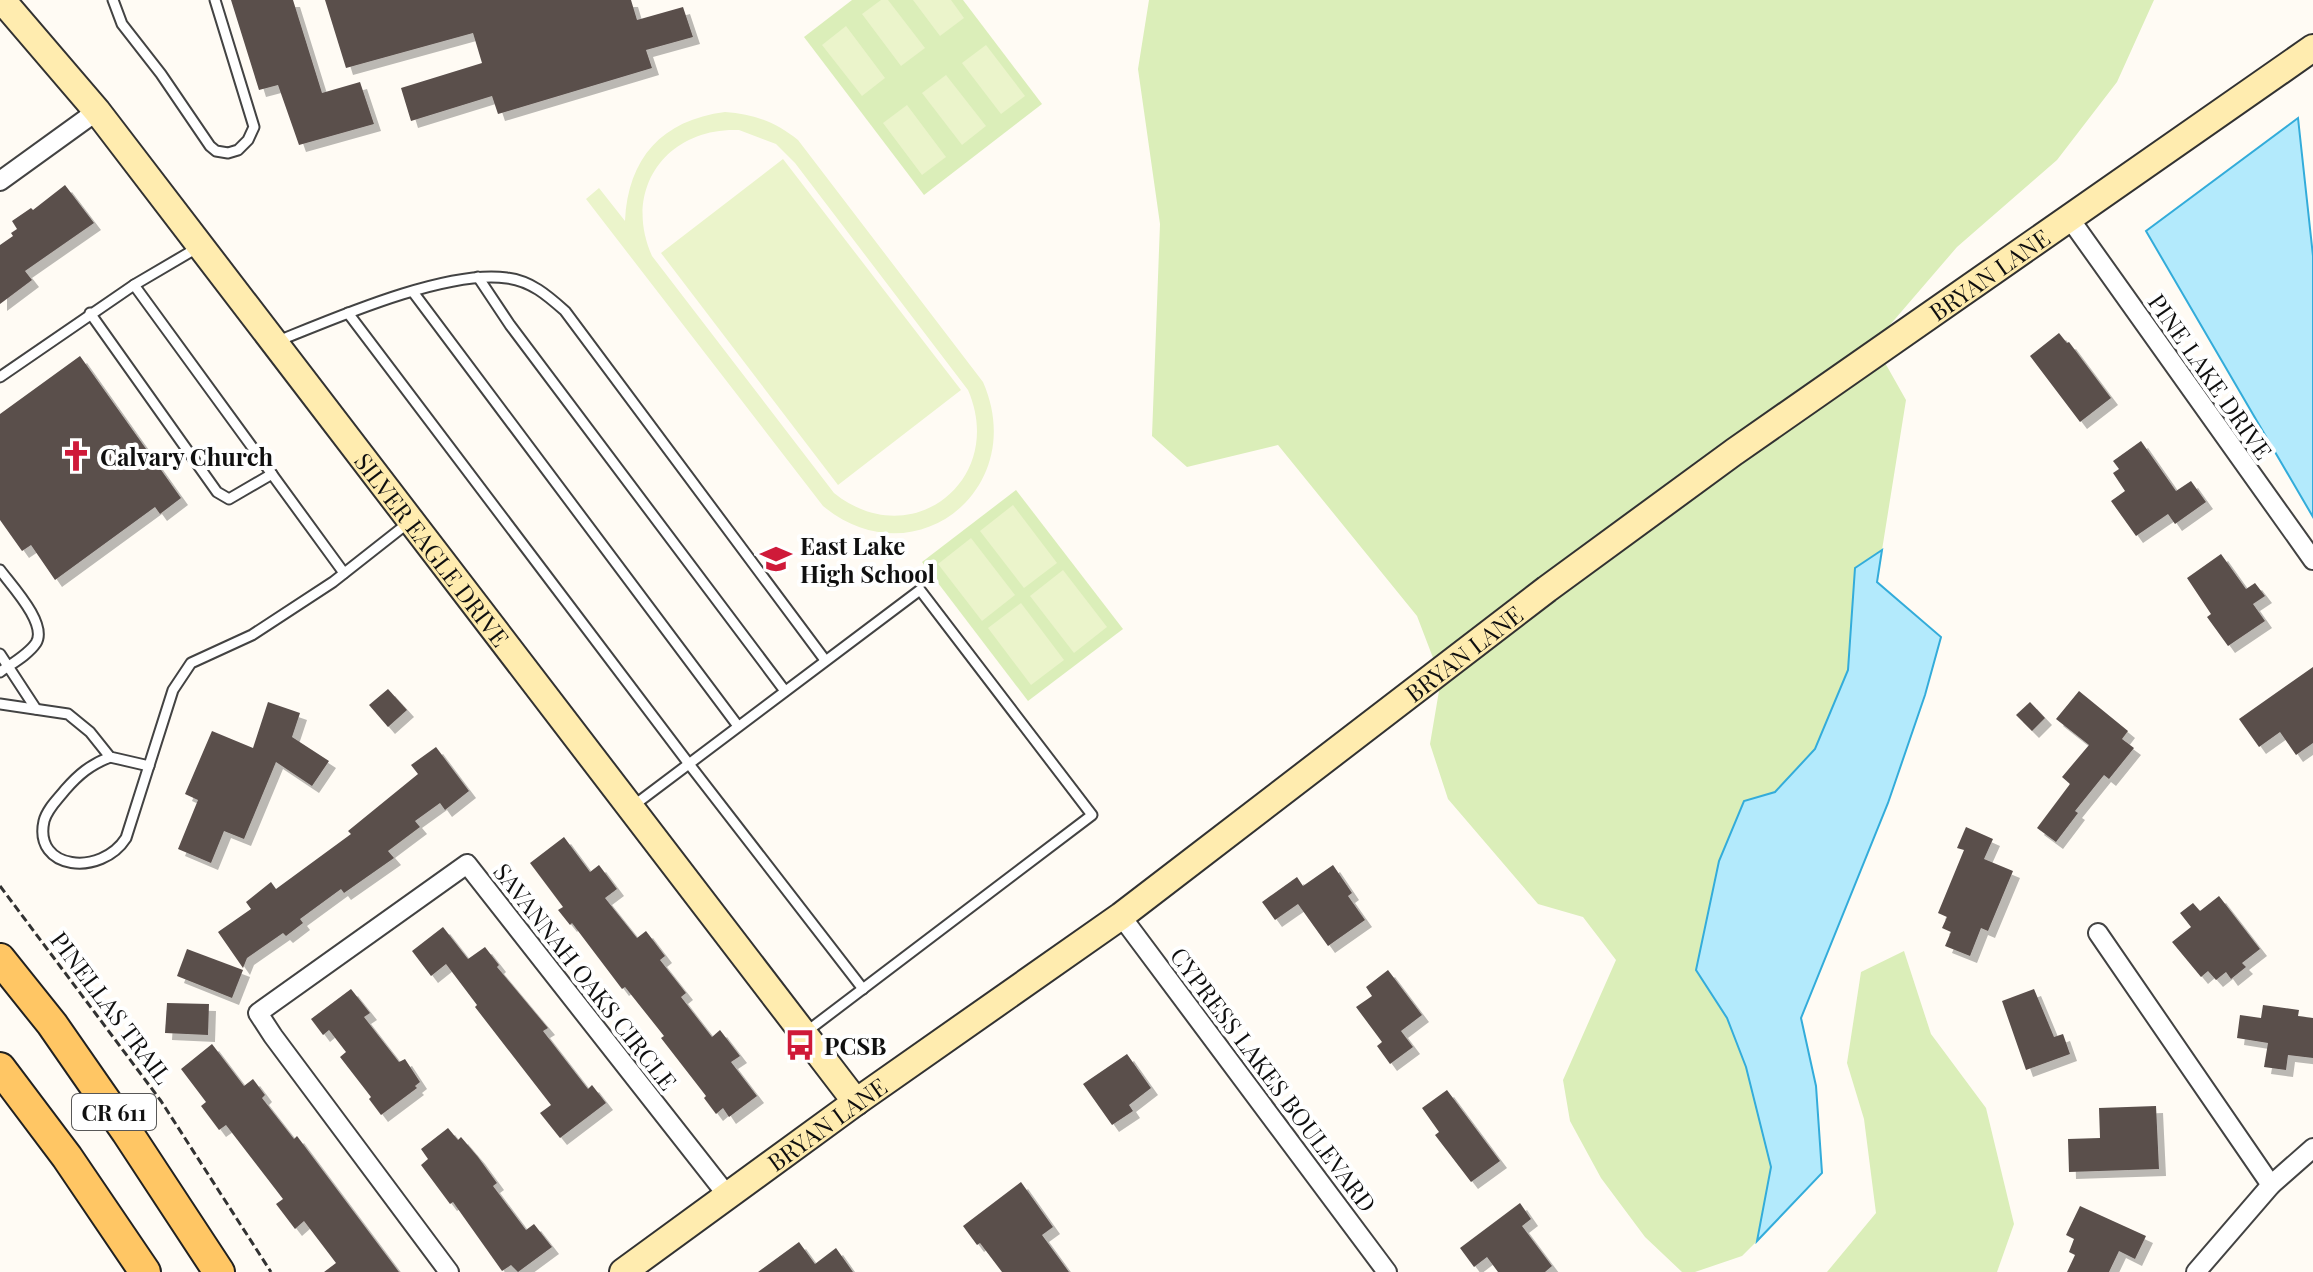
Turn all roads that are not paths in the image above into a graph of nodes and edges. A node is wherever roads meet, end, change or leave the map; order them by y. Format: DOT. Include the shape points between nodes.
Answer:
graph roads {
  1 [pos="2,0"];
  2 [pos="113,0"];
  3 [pos="215,0"];
  4 [pos="2313,48"];
  5 [pos="97,111"];
  6 [pos="0,181"];
  7 [pos="2070,219"];
  8 [pos="200,246"];
  9 [pos="478,277"];
  10 [pos="134,285"];
  11 [pos="413,292"];
  12 [pos="90,313"];
  13 [pos="348,313"];
  14 [pos="274,343"];
  15 [pos="0,377"];
  16 [pos="272,474"];
  17 [pos="411,521"];
  18 [pos="2313,560"];
  19 [pos="0,570"];
  20 [pos="344,573"];
  21 [pos="0,654"];
  22 [pos="825,660"];
  23 [pos="4,669"];
  24 [pos="785,691"];
  25 [pos="0,704"];
  26 [pos="36,709"];
  27 [pos="738,726"];
  28 [pos="110,757"];
  29 [pos="689,764"];
  30 [pos="149,766"];
  31 [pos="631,808"];
  32 [pos="1121,916"];
  33 [pos="2098,933"];
  34 [pos="0,959"];
  35 [pos="863,989"];
  36 [pos="804,1034"];
  37 [pos="0,1068"];
  38 [pos="856,1102"];
  39 [pos="2313,1148"];
  40 [pos="2271,1185"];
  41 [pos="727,1195"];
  42 [pos="635,1269"];
  43 [pos="145,1272"];
  44 [pos="219,1272"];
  45 [pos="449,1272"];
  46 [pos="1387,1272"];
  47 [pos="2196,1272"];
  1 -- 5 [label="street, SILVER EAGLE DRIVE"];
  2 -- 3 [label="lane" via="122,24 203,140 228,153 238,150 254,127"];
  4 -- 7 [label="street, BRYAN LANE"];
  5 -- 6 [label="street"];
  5 -- 8 [label="street, SILVER EAGLE DRIVE"];
  7 -- 18 [label="street, PINE LAKE DRIVE"];
  7 -- 32 [label="street, BRYAN LANE" via="1709,470"];
  8 -- 10 [label="lane"];
  8 -- 14 [label="street, SILVER EAGLE DRIVE"];
  9 -- 11 [label="lane"];
  9 -- 22 [label="lane" via="508,278 539,289 565,311"];
  9 -- 24 [label="lane"];
  10 -- 12 [label="lane"];
  10 -- 16 [label="lane"];
  11 -- 13 [label="lane"];
  11 -- 27 [label="lane"];
  12 -- 15 [label="lane"];
  12 -- 16 [label="lane" via="217,492 229,499"];
  13 -- 14 [label="lane"];
  13 -- 29 [label="lane"];
  14 -- 17 [label="street, SILVER EAGLE DRIVE"];
  16 -- 20 [label="lane"];
  17 -- 20 [label="lane"];
  17 -- 31 [label="street, SILVER EAGLE DRIVE"];
  19 -- 23 [label="lane" via="34,616 39,634 30,650"];
  20 -- 30 [label="lane" via="252,635 191,663 173,690"];
  21 -- 23 [label="lane"];
  22 -- 24 [label="lane"];
  22 -- 35 [label="lane" via="920,590 1092,815"];
  23 -- 26 [label="lane"];
  24 -- 27 [label="lane"];
  25 -- 26 [label="lane"];
  26 -- 28 [label="lane" via="68,714"];
  27 -- 29 [label="lane"];
  28 -- 30 [label="lane"];
  28 -- 30 [label="lane" via="79,774 44,820 51,850 72,864 85,865 119,850"];
  29 -- 31 [label="lane"];
  29 -- 35 [label="lane"];
  31 -- 36 [label="street, SILVER EAGLE DRIVE"];
  32 -- 38 [label="street, BRYAN LANE"];
  32 -- 46 [label="street, CYPRESS LAKES BOULEVARD"];
  33 -- 40 [label="street"];
  34 -- 44 [label="main road, CR 611" via="52,1024"];
  35 -- 36 [label="lane"];
  36 -- 38 [label="street, SILVER EAGLE DRIVE"];
  37 -- 43 [label="main road, CR 611"];
  38 -- 41 [label="street, BRYAN LANE"];
  39 -- 40 [label="street"];
  40 -- 47 [label="street"];
  41 -- 42 [label="street, BRYAN LANE"];
  41 -- 45 [label="street, SAVANNAH OAKS CIRCLE" via="467,864 258,1013"];
}
